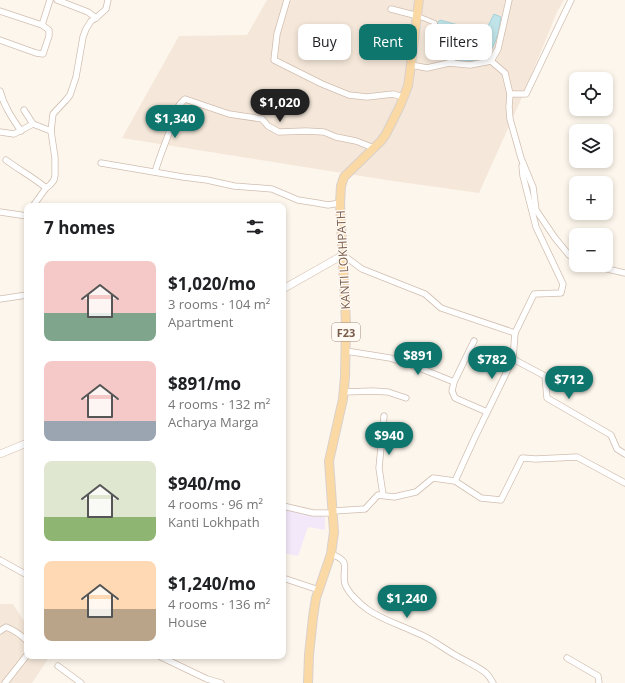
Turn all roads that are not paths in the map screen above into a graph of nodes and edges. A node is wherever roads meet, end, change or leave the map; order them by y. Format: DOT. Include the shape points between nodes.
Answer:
graph roads {
  1 [pos="50,0"];
  2 [pos="57,0"];
  3 [pos="108,0"];
  4 [pos="287,0"];
  5 [pos="419,0"];
  6 [pos="509,0"];
  7 [pos="571,0"];
  8 [pos="391,9"];
  9 [pos="0,11"];
  10 [pos="418,16"];
  11 [pos="96,18"];
  12 [pos="42,25"];
  13 [pos="0,40"];
  14 [pos="491,62"];
  15 [pos="455,63"];
  16 [pos="411,65"];
  17 [pos="0,91"];
  18 [pos="510,94"];
  19 [pos="403,97"];
  20 [pos="24,110"];
  21 [pos="33,124"];
  22 [pos="21,131"];
  23 [pos="51,131"];
  24 [pos="0,132"];
  25 [pos="374,148"];
  26 [pos="521,158"];
  27 [pos="6,160"];
  28 [pos="101,163"];
  29 [pos="155,172"];
  30 [pos="46,188"];
  31 [pos="35,203"];
  32 [pos="340,204"];
  33 [pos="0,212"];
  34 [pos="24,216"];
  35 [pos="343,255"];
  36 [pos="569,255"];
  37 [pos="613,270"];
  38 [pos="625,273"];
  39 [pos="286,287"];
  40 [pos="24,295"];
  41 [pos="0,299"];
  42 [pos="515,333"];
  43 [pos="474,341"];
  44 [pos="346,351"];
  45 [pos="513,359"];
  46 [pos="454,382"];
  47 [pos="344,392"];
  48 [pos="406,398"];
  49 [pos="487,412"];
  50 [pos="384,416"];
  51 [pos="24,444"];
  52 [pos="0,454"];
  53 [pos="625,454"];
  54 [pos="455,481"];
  55 [pos="625,483"];
  56 [pos="383,495"];
  57 [pos="286,507"];
  58 [pos="333,512"];
  59 [pos="331,554"];
  60 [pos="0,560"];
  61 [pos="24,573"];
  62 [pos="286,579"];
  63 [pos="319,590"];
  64 [pos="0,631"];
  65 [pos="24,637"];
  66 [pos="567,658"];
  67 [pos="24,659"];
  68 [pos="164,659"];
  69 [pos="58,666"];
  70 [pos="206,681"];
  71 [pos="492,682"];
  72 [pos="5,683"];
  73 [pos="81,683"];
  74 [pos="221,683"];
  75 [pos="308,683"];
  76 [pos="598,683"];
  1 -- 12 [label="street"];
  2 -- 11 [label="street" via="88,12"];
  3 -- 11 [label="street" via="106,9"];
  4 -- 19 [label="street" via="277,34 274,60 349,95 367,97 393,94"];
  5 -- 10 [label="main road, KANTI LOKHPATH / F23"];
  6 -- 14 [label="street" via="498,49"];
  7 -- 18 [label="street" via="526,94"];
  8 -- 10 [label="street"];
  9 -- 12 [label="street"];
  10 -- 15 [label="street" via="435,23 438,52"];
  10 -- 16 [label="main road, KANTI LOKHPATH / F23"];
  11 -- 23 [label="street" via="86,29 70,95 53,114"];
  12 -- 13 [label="street" via="49,30 42,54"];
  14 -- 15 [label="street" via="470,65"];
  14 -- 18 [label="street" via="505,73"];
  15 -- 16 [label="street" via="427,68"];
  16 -- 19 [label="main road, KANTI LOKHPATH / F23" via="408,86"];
  17 -- 22 [label="street" via="11,118"];
  18 -- 26 [label="street" via="510,119"];
  19 -- 25 [label="main road, KANTI LOKHPATH / F23" via="386,134"];
  20 -- 21 [label="street"];
  21 -- 22 [label="street"];
  21 -- 23 [label="street"];
  22 -- 24 [label="street" via="14,134"];
  23 -- 30 [label="street" via="55,175 54,180"];
  25 -- 29 [label="street" via="324,132 279,132 262,119 229,114 185,99 172,117"];
  25 -- 32 [label="main road, KANTI LOKHPATH / F23" via="344,177"];
  26 -- 36 [label="street" via="533,187 536,210 554,238"];
  26 -- 42 [label="street" via="536,227 562,284 561,293 534,294"];
  27 -- 30 [label="street"];
  28 -- 29 [label="street"];
  29 -- 32 [label="street" via="234,186 272,189 298,200 328,205"];
  30 -- 31 [label="street"];
  32 -- 35 [label="main road, KANTI LOKHPATH / F23"];
  33 -- 34 [label="street"];
  35 -- 39 [label="main road"];
  35 -- 42 [label="street" via="362,269 425,294 441,308"];
  35 -- 44 [label="main road, KANTI LOKHPATH / F23"];
  37 -- 38 [label="street"];
  40 -- 41 [label="street"];
  42 -- 45 [label="street"];
  43 -- 46 [label="street"];
  44 -- 46 [label="street" via="390,358"];
  44 -- 47 [label="main road, KANTI LOKHPATH / F23"];
  45 -- 49 [label="street"];
  45 -- 53 [label="street" via="545,376 547,398 611,435 617,449"];
  46 -- 49 [label="street" via="452,391 455,398"];
  47 -- 48 [label="street" via="388,392"];
  47 -- 58 [label="main road, KANTI LOKHPATH / F23" via="329,461"];
  49 -- 54 [label="street"];
  50 -- 56 [label="street" via="379,468"];
  51 -- 52 [label="main road"];
  54 -- 55 [label="street" via="481,498 501,500 522,458 577,457"];
  54 -- 56 [label="street" via="432,478 416,492"];
  56 -- 58 [label="street" via="378,495 364,510"];
  57 -- 58 [label="street" via="313,513"];
  58 -- 59 [label="main road, KANTI LOKHPATH / F23"];
  59 -- 63 [label="main road, KANTI LOKHPATH / F23"];
  59 -- 71 [label="street" via="343,561 345,584 367,609 419,633 478,667 488,674"];
  60 -- 61 [label="street"];
  62 -- 63 [label="street"];
  63 -- 75 [label="main road, KANTI LOKHPATH / F23" via="313,617"];
  64 -- 65 [label="street" via="6,627 10,628"];
  66 -- 76 [label="street" via="598,676"];
  67 -- 72 [label="street"];
  68 -- 70 [label="street"];
  69 -- 73 [label="street"];
  70 -- 74 [label="street"];
}
